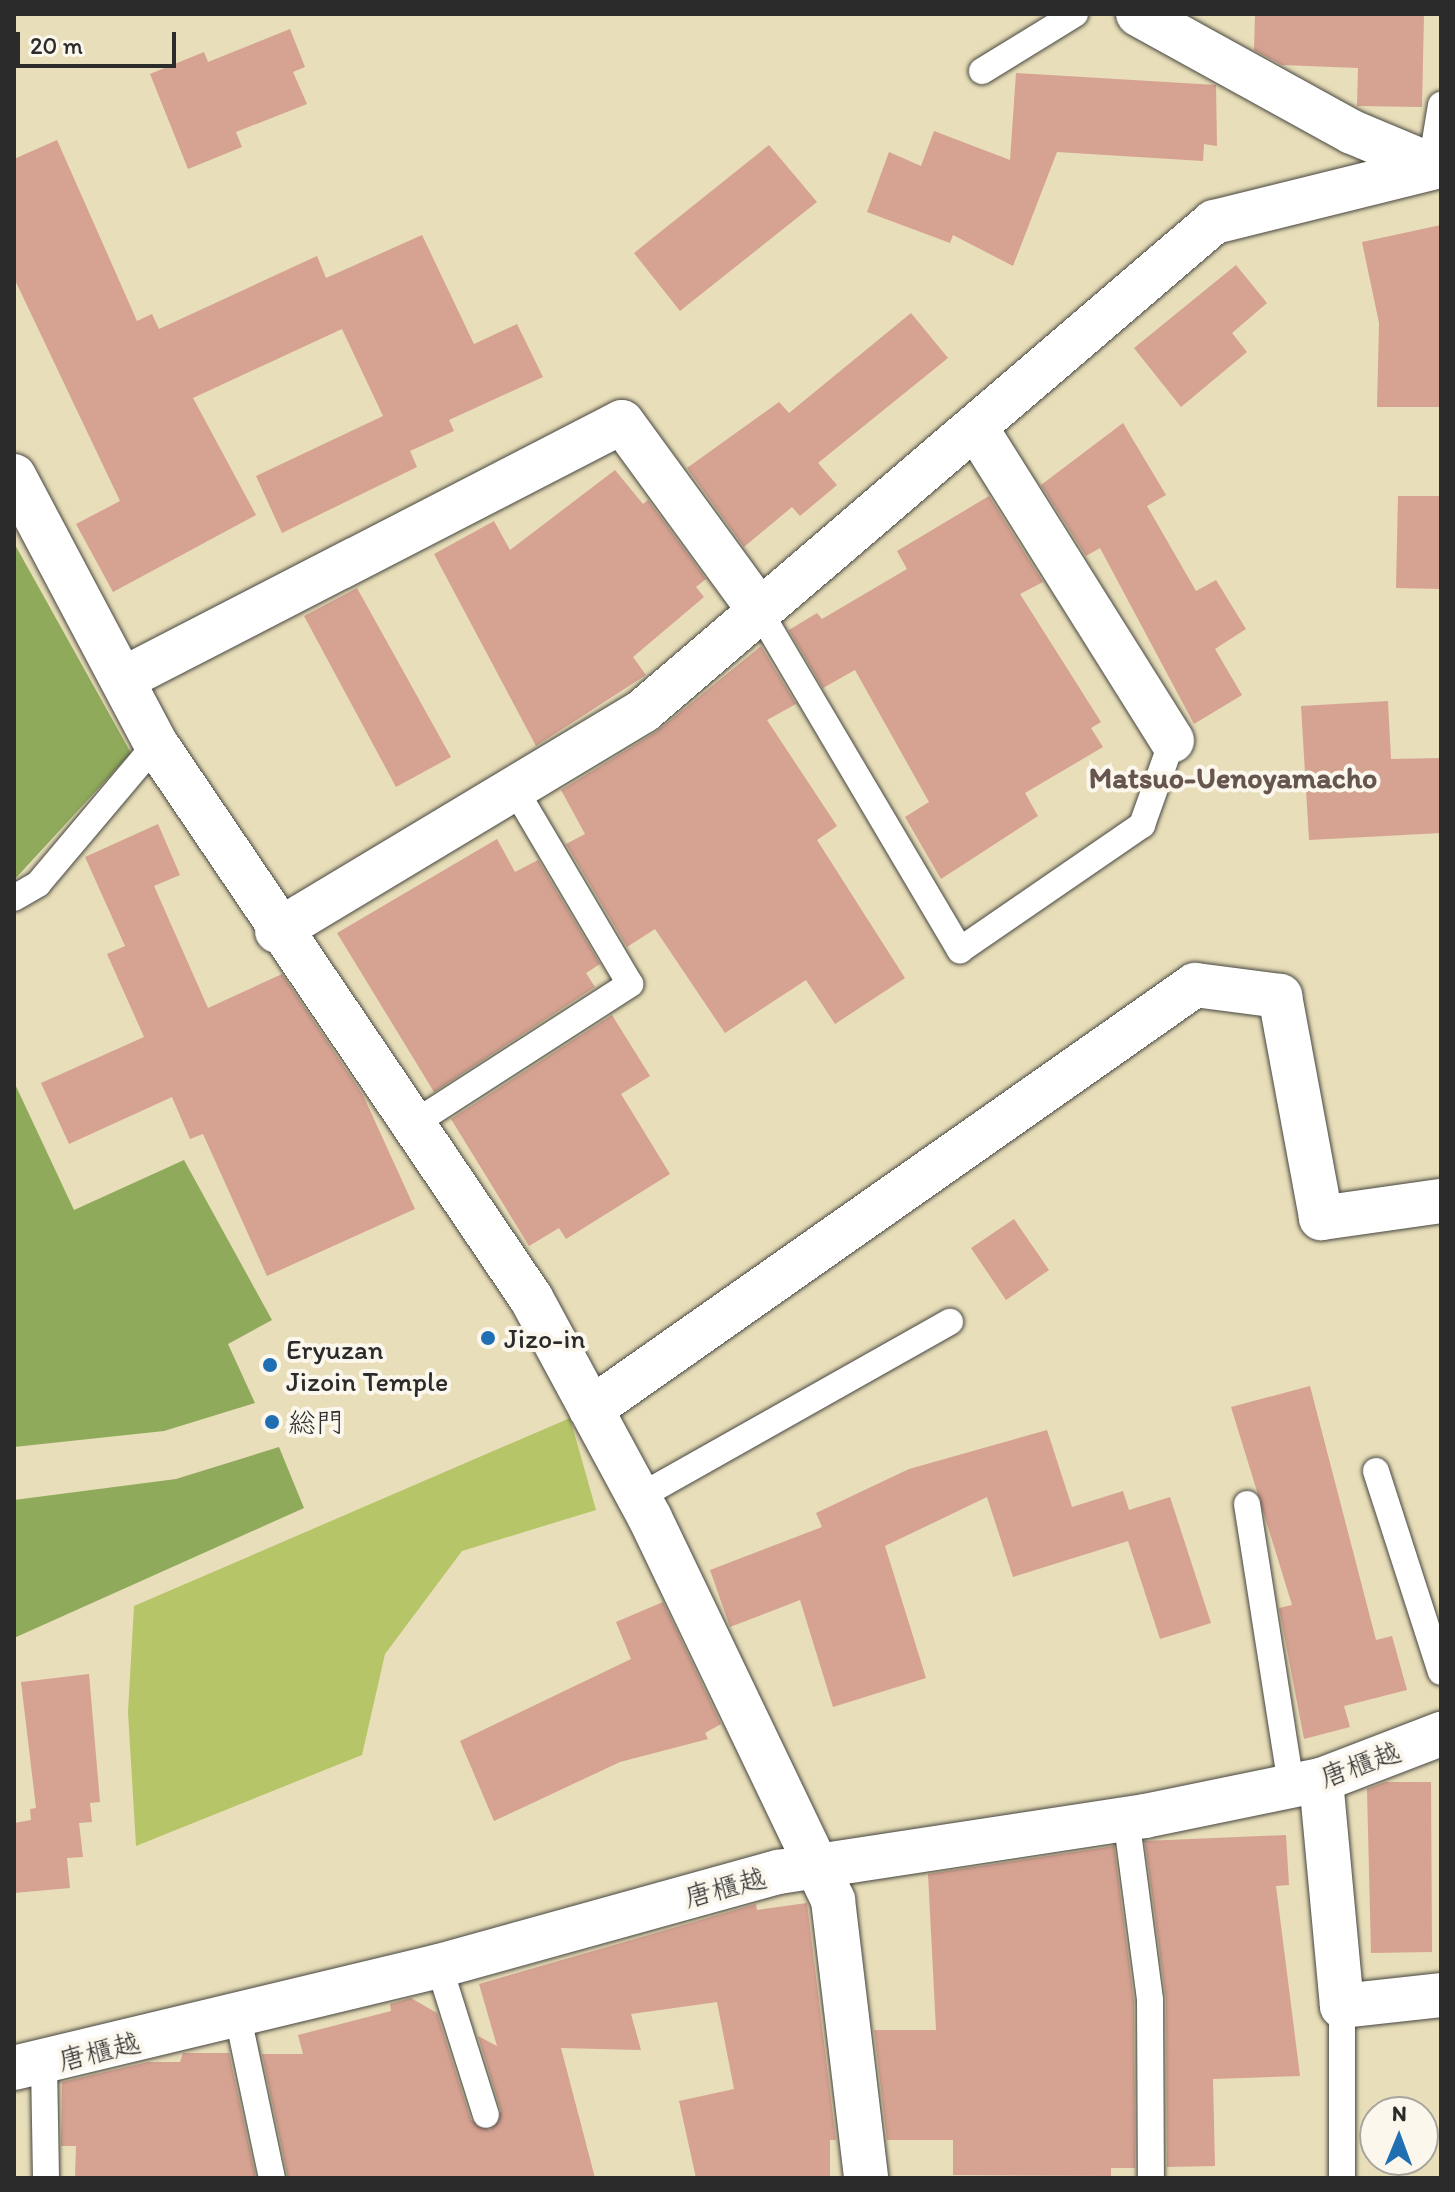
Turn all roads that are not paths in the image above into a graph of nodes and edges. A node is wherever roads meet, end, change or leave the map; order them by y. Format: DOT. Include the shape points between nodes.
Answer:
graph roads {
  1 [pos="1075,14"];
  2 [pos="1138,14"];
  3 [pos="982,71"];
  4 [pos="1441,105"];
  5 [pos="1436,166"];
  6 [pos="976,428"];
  7 [pos="14,476"];
  8 [pos="757,607"];
  9 [pos="123,679"];
  10 [pos="1172,741"];
  11 [pos="156,744"];
  12 [pos="514,788"];
  13 [pos="14,898"];
  14 [pos="277,931"];
  15 [pos="410,1126"];
  16 [pos="1441,1201"];
  17 [pos="950,1322"];
  18 [pos="591,1409"];
  19 [pos="1376,1471"];
  20 [pos="639,1497"];
  21 [pos="1247,1504"];
  22 [pos="1441,1672"];
  23 [pos="1441,1734"];
  24 [pos="1306,1783"];
  25 [pos="1126,1817"];
  26 [pos="816,1872"];
  27 [pos="439,1966"];
  28 [pos="1441,1995"];
  29 [pos="1342,2006"];
  30 [pos="238,2017"];
  31 [pos="29,2066"];
  32 [pos="486,2115"];
  33 [pos="46,2178"];
  34 [pos="272,2178"];
  35 [pos="866,2178"];
  36 [pos="1151,2178"];
  37 [pos="1342,2178"];
  1 -- 3 [label="lane"];
  2 -- 5 [label="street" via="1352,132"];
  4 -- 5 [label="lane"];
  5 -- 6 [label="street" via="1214,222"];
  6 -- 8 [label="street"];
  6 -- 10 [label="street"];
  7 -- 9 [label="street"];
  8 -- 9 [label="street" via="622,422"];
  8 -- 10 [label="lane" via="960,950 1142,825"];
  8 -- 12 [label="street" via="643,711"];
  9 -- 11 [label="street"];
  11 -- 13 [label="lane" via="38,884"];
  11 -- 14 [label="street"];
  12 -- 14 [label="street"];
  12 -- 15 [label="lane" via="630,984"];
  14 -- 15 [label="street"];
  15 -- 18 [label="street" via="531,1298"];
  16 -- 18 [label="street" via="1321,1218 1280,996 1195,985"];
  17 -- 20 [label="lane"];
  18 -- 20 [label="street"];
  19 -- 22 [label="lane"];
  20 -- 26 [label="street"];
  21 -- 24 [label="lane"];
  23 -- 24 [label="street, 唐櫃越"];
  24 -- 25 [label="street, 唐櫃越"];
  24 -- 29 [label="street"];
  25 -- 26 [label="street, 唐櫃越"];
  25 -- 36 [label="lane" via="1150,2000"];
  26 -- 27 [label="street, 唐櫃越" via="779,1872"];
  26 -- 35 [label="street" via="833,1900"];
  27 -- 30 [label="street, 唐櫃越"];
  27 -- 32 [label="lane"];
  28 -- 29 [label="street"];
  29 -- 37 [label="lane"];
  30 -- 31 [label="street, 唐櫃越"];
  30 -- 34 [label="lane"];
  31 -- 33 [label="lane"];
}
